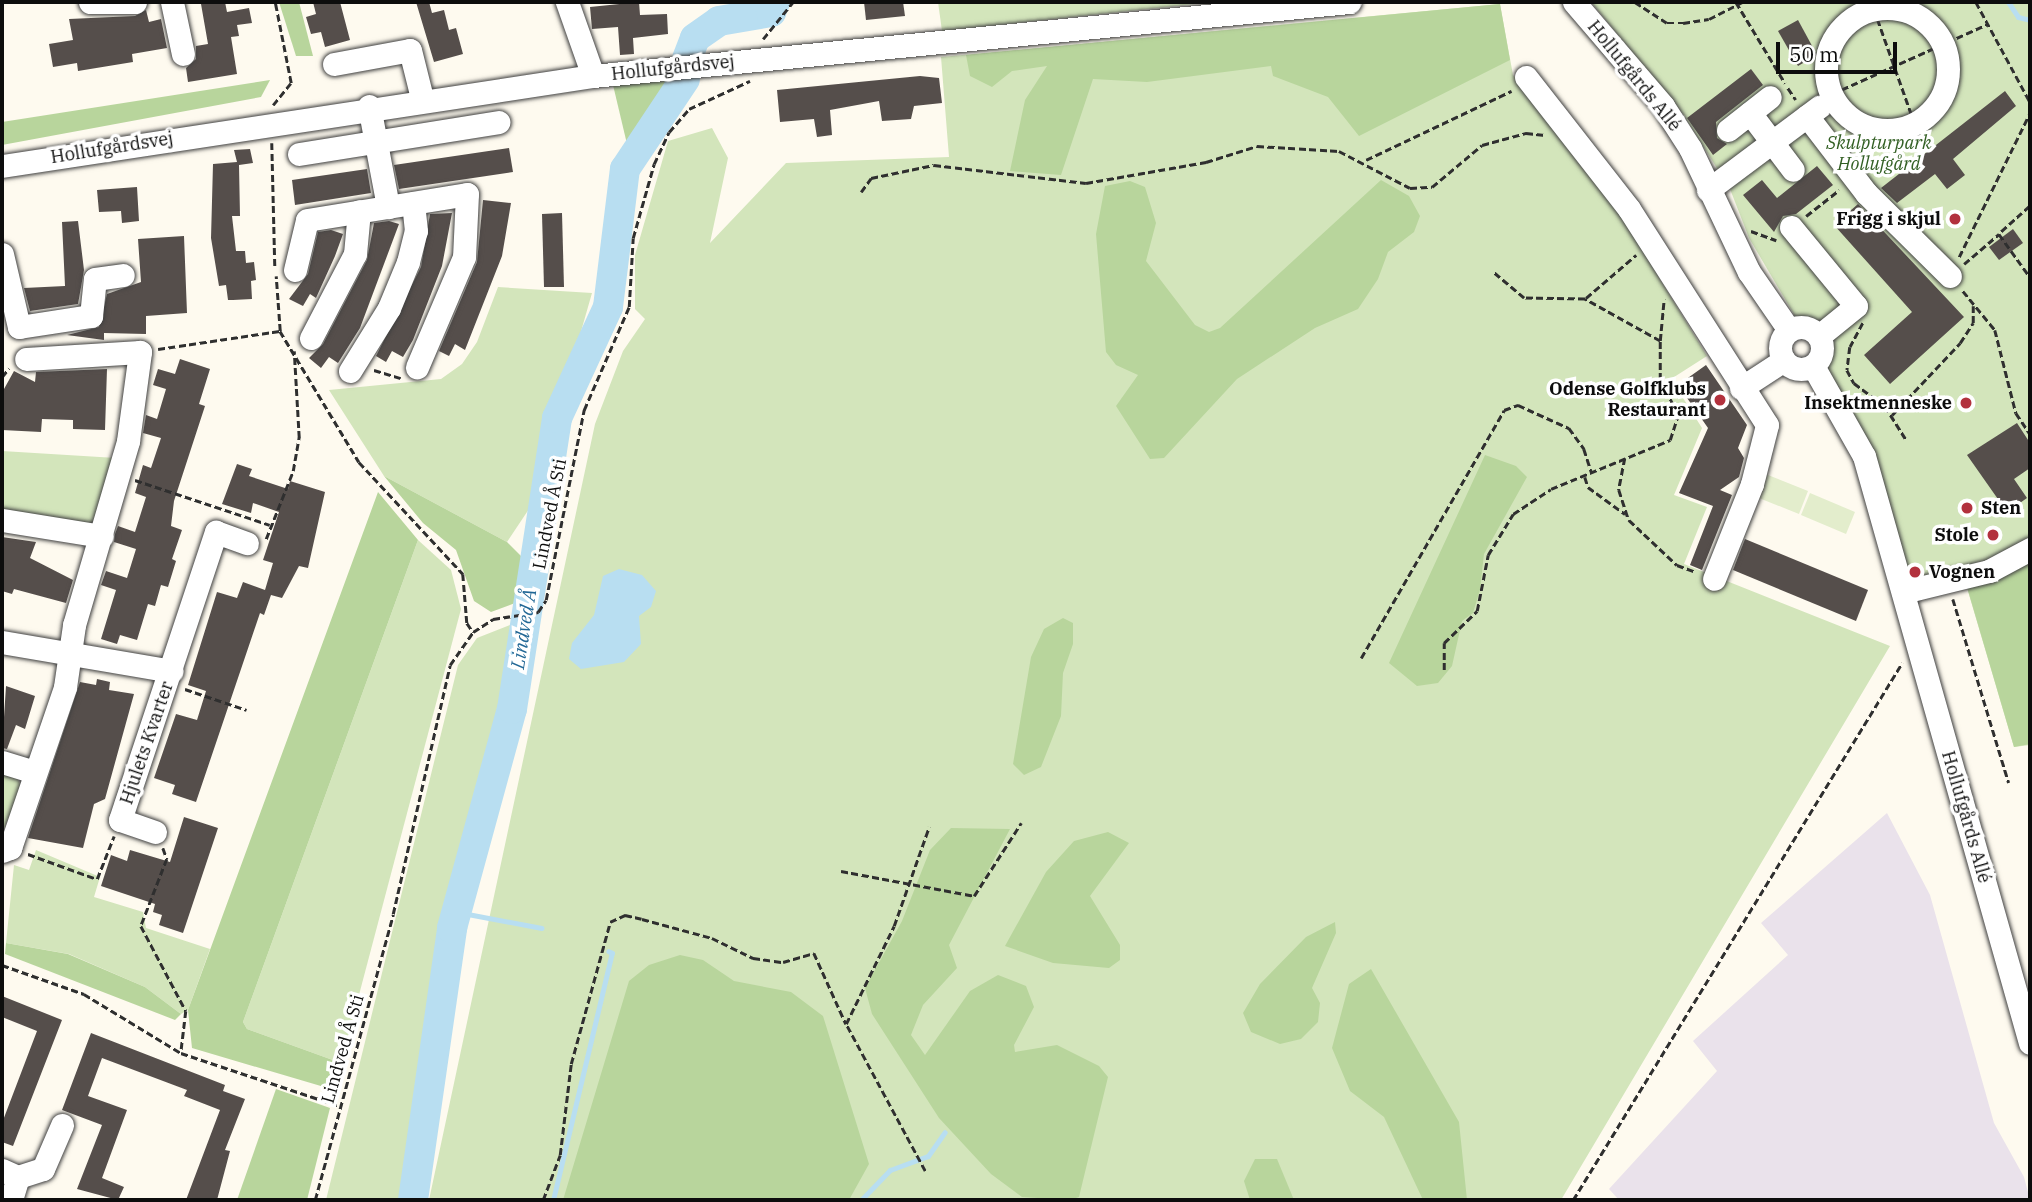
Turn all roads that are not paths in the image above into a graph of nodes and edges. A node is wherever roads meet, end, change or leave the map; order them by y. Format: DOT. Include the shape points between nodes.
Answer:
graph roads {
  1 [pos="90,2"];
  2 [pos="135,2"];
  3 [pos="172,2"];
  4 [pos="567,2"];
  5 [pos="1349,2"];
  6 [pos="1574,2"];
  7 [pos="183,54"];
  8 [pos="334,64"];
  9 [pos="593,76"];
  10 [pos="1521,83"];
  11 [pos="1832,96"];
  12 [pos="1770,97"];
  13 [pos="422,99"];
  14 [pos="369,106"];
  15 [pos="1750,113"];
  16 [pos="1807,116"];
  17 [pos="498,122"];
  18 [pos="1728,130"];
  19 [pos="376,142"];
  20 [pos="1772,142"];
  21 [pos="299,155"];
  22 [pos="2,166"];
  23 [pos="1793,170"];
  24 [pos="1708,190"];
  25 [pos="413,202"];
  26 [pos="388,207"];
  27 [pos="359,211"];
  28 [pos="1791,227"];
  29 [pos="2,254"];
  30 [pos="295,270"];
  31 [pos="123,275"];
  32 [pos="1950,276"];
  33 [pos="1789,330"];
  34 [pos="1819,336"];
  35 [pos="303,343"];
  36 [pos="26,359"];
  37 [pos="1784,360"];
  38 [pos="1813,366"];
  39 [pos="417,367"];
  40 [pos="352,368"];
  41 [pos="1741,388"];
  42 [pos="2,520"];
  43 [pos="102,536"];
  44 [pos="247,543"];
  45 [pos="2030,549"];
  46 [pos="1714,579"];
  47 [pos="1903,592"];
  48 [pos="2,642"];
  49 [pos="70,651"];
  50 [pos="172,671"];
  51 [pos="2,762"];
  52 [pos="35,772"];
  53 [pos="155,832"];
  54 [pos="6,849"];
  55 [pos="2030,1042"];
  56 [pos="61,1125"];
  57 [pos="10,1173"];
  58 [pos="10,1200"];
  1 -- 2 [label="street"];
  3 -- 7 [label="street"];
  4 -- 9 [label="street"];
  5 -- 9 [label="street, Hollufgårdsvej"];
  6 -- 24 [label="street, Hollufgårds Allé" via="1663,106"];
  8 -- 13 [label="street" via="410,50"];
  9 -- 13 [label="street, Hollufgårdsvej"];
  10 -- 41 [label="street" via="1629,209"];
  11 -- 11 [label="street" via="1826,69 1832,41 1851,20 1874,9 1915,15 1944,47 1945,88 1930,113 1915,124 1887,131 1868,127 1851,119"];
  11 -- 16 [label="street"];
  12 -- 15 [label="street"];
  13 -- 14 [label="street, Hollufgårdsvej"];
  14 -- 19 [label="street"];
  14 -- 22 [label="street, Hollufgårdsvej"];
  15 -- 18 [label="street"];
  15 -- 20 [label="street"];
  16 -- 20 [label="street"];
  16 -- 32 [label="street" via="1866,193"];
  17 -- 19 [label="street"];
  19 -- 21 [label="street"];
  19 -- 26 [label="street"];
  20 -- 23 [label="street"];
  20 -- 24 [label="street"];
  24 -- 33 [label="street, Hollufgårds Allé" via="1749,272"];
  25 -- 26 [label="street"];
  25 -- 39 [label="street" via="467,194 470,220 464,257"];
  25 -- 40 [label="street" via="415,231 408,262 389,308"];
  26 -- 27 [label="street"];
  27 -- 30 [label="street" via="307,220"];
  27 -- 35 [label="street" via="355,254"];
  28 -- 34 [label="street" via="1856,306"];
  29 -- 31 [label="street" via="19,327 91,316 95,279"];
  33 -- 34 [label="street" via="1802,327"];
  33 -- 37 [label="street" via="1780,347"];
  34 -- 38 [label="street" via="1822,352"];
  36 -- 43 [label="street" via="140,352 119,475"];
  37 -- 38 [label="street" via="1797,369"];
  37 -- 41 [label="street"];
  38 -- 47 [label="street, Hollufgårds Allé" via="1864,456"];
  41 -- 46 [label="street" via="1767,425 1764,449"];
  42 -- 43 [label="street"];
  43 -- 49 [label="street"];
  44 -- 50 [label="street, Hjulets Kvarter" via="216,532"];
  45 -- 47 [label="street" via="1989,571"];
  47 -- 55 [label="street, Hollufgårds Allé"];
  48 -- 49 [label="street, Hjulets Kvarter"];
  49 -- 50 [label="street, Hjulets Kvarter"];
  49 -- 52 [label="street" via="65,687"];
  50 -- 53 [label="street, Hjulets Kvarter" via="120,820"];
  51 -- 52 [label="street"];
  52 -- 54 [label="street"];
  56 -- 57 [label="street" via="43,1169"];
  57 -- 58 [label="street"];
}
